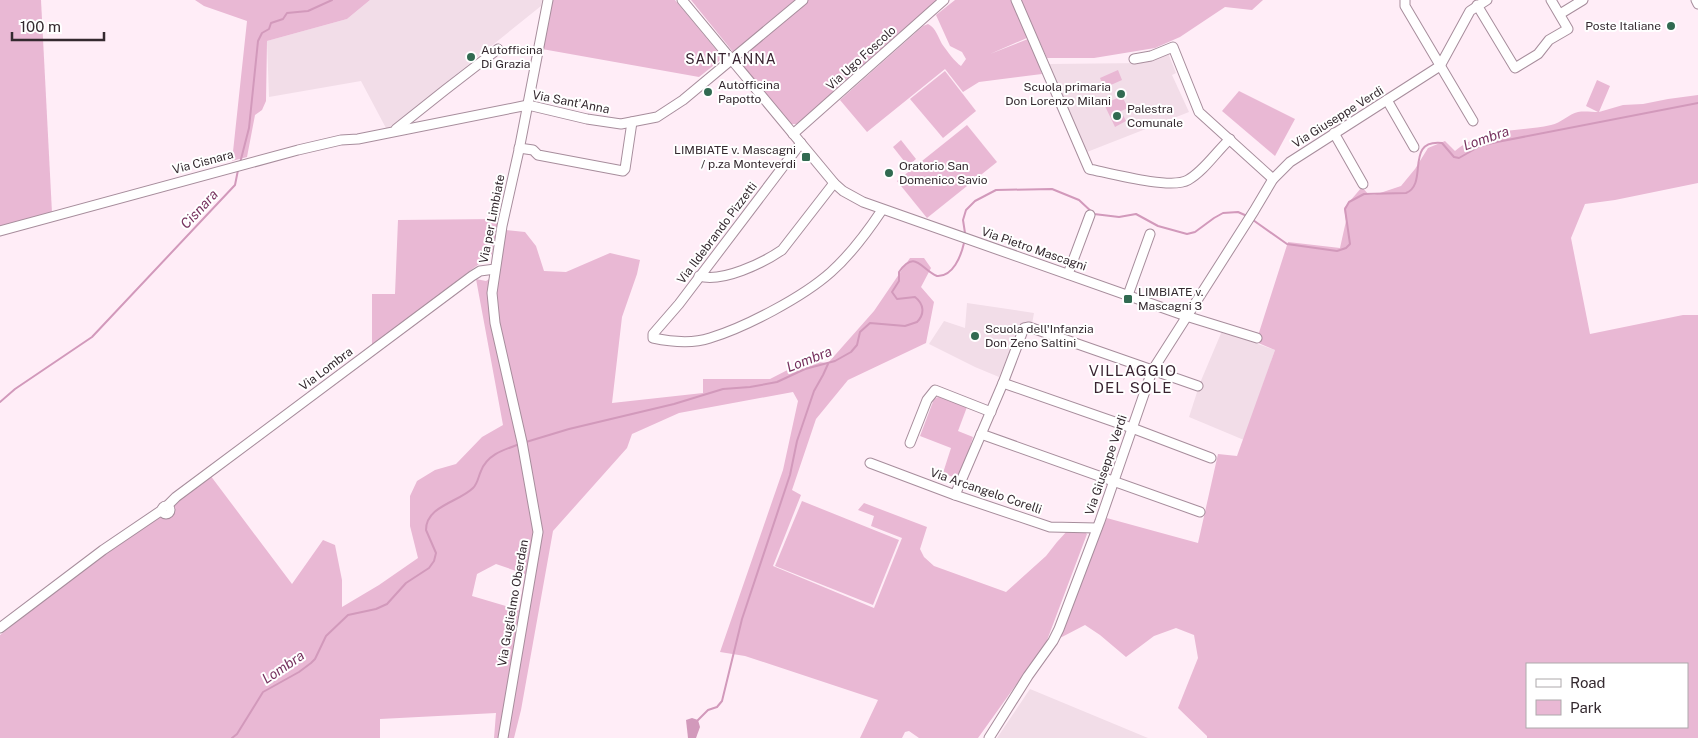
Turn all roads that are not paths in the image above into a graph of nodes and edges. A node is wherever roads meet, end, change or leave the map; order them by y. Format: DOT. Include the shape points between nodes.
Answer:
graph roads {
  1 [pos="548,0"];
  2 [pos="682,0"];
  3 [pos="803,0"];
  4 [pos="944,0"];
  5 [pos="1016,0"];
  6 [pos="1404,0"];
  7 [pos="1487,0"];
  8 [pos="1551,0"];
  9 [pos="1583,0"];
  10 [pos="1696,0"];
  11 [pos="1698,4"];
  12 [pos="1477,6"];
  13 [pos="1560,14"];
  14 [pos="498,49"];
  15 [pos="730,59"];
  16 [pos="1134,59"];
  17 [pos="1441,63"];
  18 [pos="1387,100"];
  19 [pos="528,105"];
  20 [pos="632,122"];
  21 [pos="1473,122"];
  22 [pos="415,127"];
  23 [pos="395,130"];
  24 [pos="1334,133"];
  25 [pos="793,134"];
  26 [pos="1230,139"];
  27 [pos="801,143"];
  28 [pos="1414,147"];
  29 [pos="520,148"];
  30 [pos="1273,179"];
  31 [pos="834,183"];
  32 [pos="1363,184"];
  33 [pos="882,210"];
  34 [pos="1090,214"];
  35 [pos="0,231"];
  36 [pos="1150,234"];
  37 [pos="495,269"];
  38 [pos="1068,274"];
  39 [pos="699,276"];
  40 [pos="1128,295"];
  41 [pos="1186,316"];
  42 [pos="1257,338"];
  43 [pos="1152,371"];
  44 [pos="1003,383"];
  45 [pos="1198,386"];
  46 [pos="991,412"];
  47 [pos="1132,428"];
  48 [pos="981,434"];
  49 [pos="522,442"];
  50 [pos="910,443"];
  51 [pos="1211,458"];
  52 [pos="870,463"];
  53 [pos="1113,480"];
  54 [pos="956,494"];
  55 [pos="1200,512"];
  56 [pos="1097,528"];
  57 [pos="0,628"];
  58 [pos="503,738"];
  59 [pos="989,738"];
  1 -- 19 [label="street, Via per Limbiate"];
  2 -- 15 [label="street, Via Pietro Mascagni"];
  3 -- 15 [label="street, Via Sant'Anna"];
  4 -- 25 [label="street, Via Ugo Foscolo"];
  5 -- 26 [label="street" via="1088,169 1180,184 1196,175"];
  6 -- 17 [label="street"];
  7 -- 12 [label="street"];
  8 -- 13 [label="street"];
  9 -- 13 [label="street"];
  10 -- 11 [label="street"];
  12 -- 13 [label="street" via="1515,68 1568,29"];
  12 -- 17 [label="street" via="1470,11"];
  14 -- 23 [label="street"];
  15 -- 20 [label="street, Via Sant'Anna" via="669,110 657,117"];
  15 -- 25 [label="street, Via Pietro Mascagni"];
  16 -- 26 [label="street" via="1172,48 1200,112"];
  17 -- 18 [label="street, Via Giuseppe Verdi"];
  17 -- 21 [label="street"];
  18 -- 24 [label="street, Via Giuseppe Verdi"];
  18 -- 28 [label="street"];
  19 -- 20 [label="street, Via Sant'Anna" via="607,122"];
  19 -- 22 [label="street, Via Sant'Anna"];
  19 -- 29 [label="street, Via per Limbiate"];
  20 -- 29 [label="street" via="623,170 538,155 533,150"];
  22 -- 23 [label="street, Via Cisnara"];
  23 -- 35 [label="street, Via Cisnara" via="247,163"];
  24 -- 30 [label="street, Via Giuseppe Verdi" via="1290,162"];
  24 -- 32 [label="street"];
  25 -- 27 [label="street, Via Pietro Mascagni"];
  26 -- 30 [label="street"];
  27 -- 31 [label="street, Via Pietro Mascagni"];
  27 -- 39 [label="street, Via Ildebrando Pizzetti"];
  29 -- 37 [label="street, Via per Limbiate"];
  30 -- 41 [label="street, Via Giuseppe Verdi"];
  31 -- 33 [label="street, Via Pietro Mascagni" via="843,191"];
  31 -- 39 [label="street" via="777,254 720,277"];
  33 -- 38 [label="street, Via Pietro Mascagni"];
  33 -- 39 [label="street, Via Ildebrando Pizzetti" via="832,271 781,305 709,338 675,342 654,338 653,334"];
  34 -- 38 [label="street"];
  36 -- 40 [label="street"];
  37 -- 49 [label="street, Via per Limbiate" via="492,293 495,323"];
  37 -- 57 [label="street, Via Lombra" via="472,276 176,497 163,510"];
  38 -- 40 [label="street, Via Pietro Mascagni"];
  40 -- 41 [label="street, Via Pietro Mascagni"];
  41 -- 42 [label="street, Via Pietro Mascagni"];
  41 -- 43 [label="street, Via Giuseppe Verdi"];
  43 -- 44 [label="street" via="1029,327 1024,328"];
  43 -- 45 [label="street"];
  43 -- 47 [label="street, Via Giuseppe Verdi"];
  44 -- 46 [label="street"];
  44 -- 47 [label="street"];
  46 -- 48 [label="street"];
  46 -- 50 [label="street" via="935,390 926,400"];
  47 -- 51 [label="street"];
  47 -- 53 [label="street, Via Giuseppe Verdi"];
  48 -- 53 [label="street"];
  48 -- 54 [label="street"];
  49 -- 58 [label="street, Via Guglielmo Oberdan" via="538,532"];
  52 -- 54 [label="street, Via Arcangelo Corelli"];
  53 -- 55 [label="street"];
  53 -- 56 [label="street, Via Giuseppe Verdi"];
  54 -- 56 [label="street, Via Arcangelo Corelli" via="1050,527"];
  56 -- 59 [label="street, Via Giuseppe Verdi" via="1056,635"];
}
